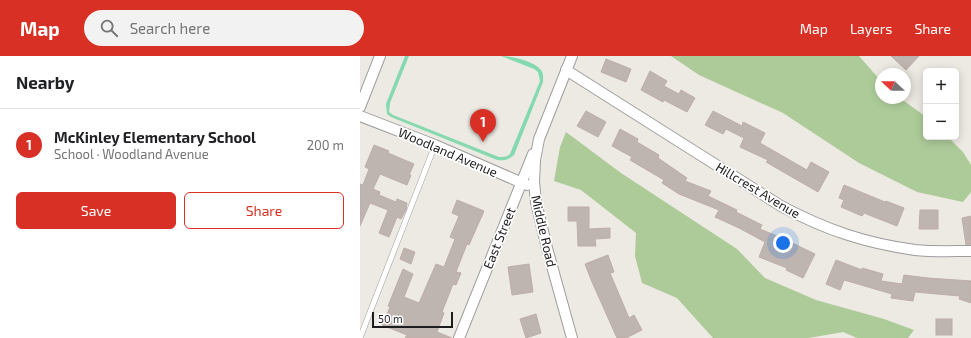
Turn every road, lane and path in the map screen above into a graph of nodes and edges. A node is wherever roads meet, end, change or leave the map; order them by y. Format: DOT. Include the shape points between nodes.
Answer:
graph roads {
  1 [pos="380,56"];
  2 [pos="572,56"];
  3 [pos="566,70"];
  4 [pos="360,107"];
  5 [pos="360,116"];
  6 [pos="540,139"];
  7 [pos="435,145"];
  8 [pos="521,183"];
  9 [pos="535,188"];
  10 [pos="971,251"];
  11 [pos="360,338"];
  12 [pos="459,338"];
  13 [pos="572,338"];
  1 -- 4 [label="street"];
  2 -- 3 [label="street, Middle Road"];
  3 -- 6 [label="street, Middle Road"];
  3 -- 10 [label="street, Hillcrest Avenue" via="781,206 806,219 852,237 887,245 917,250"];
  5 -- 7 [label="street, Woodland Avenue"];
  6 -- 8 [label="street, East Street"];
  6 -- 9 [label="street, Middle Road" via="535,160"];
  7 -- 8 [label="street, Woodland Avenue"];
  7 -- 11 [label="lane"];
  8 -- 9 [label="street, Woodland Avenue"];
  8 -- 12 [label="street, East Street"];
  9 -- 13 [label="street, Middle Road" via="547,248"];
}
